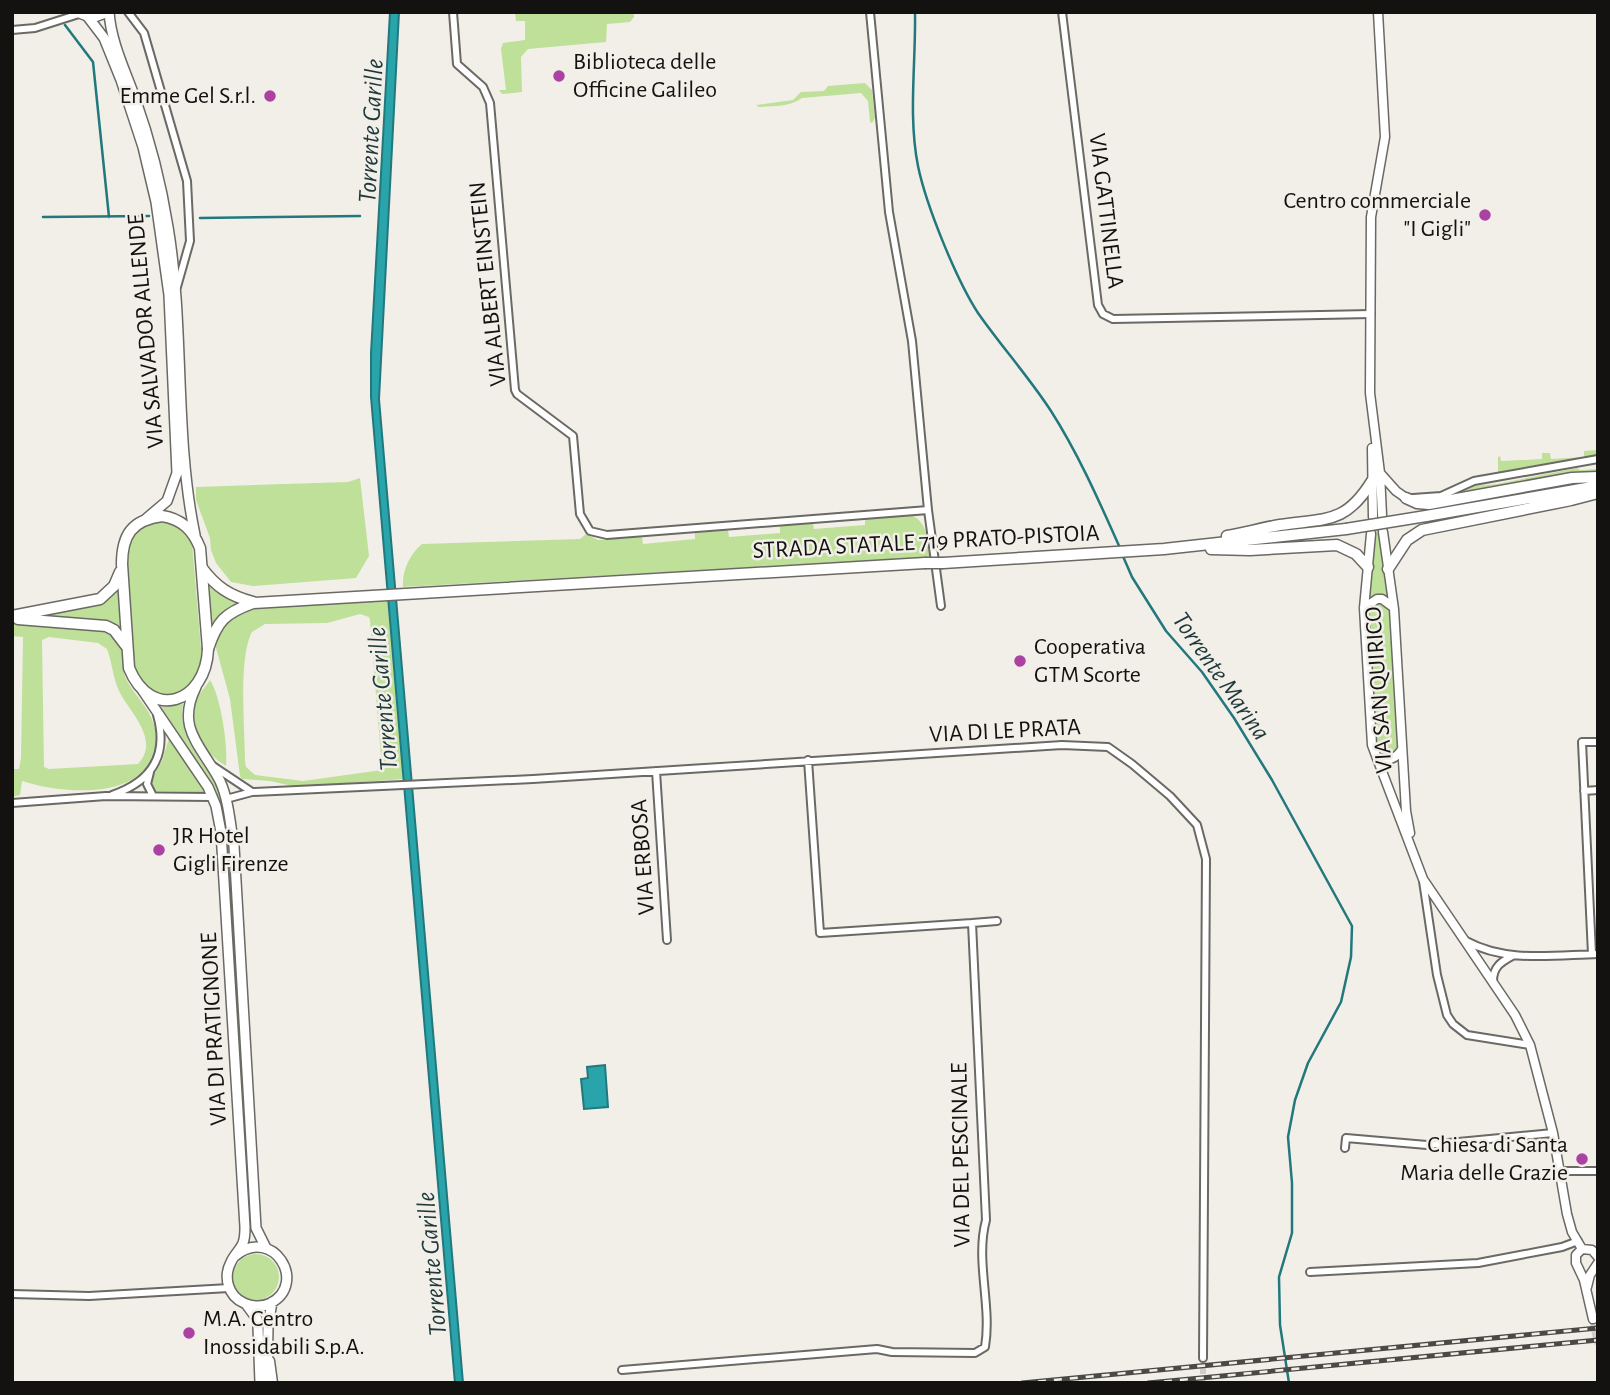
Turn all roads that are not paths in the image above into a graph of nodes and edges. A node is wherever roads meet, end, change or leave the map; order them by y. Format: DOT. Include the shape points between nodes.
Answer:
graph roads {
  1 [pos="108,12"];
  2 [pos="128,12"];
  3 [pos="453,12"];
  4 [pos="870,12"];
  5 [pos="1062,12"];
  6 [pos="1378,12"];
  7 [pos="81,14"];
  8 [pos="64,15"];
  9 [pos="12,30"];
  10 [pos="176,289"];
  11 [pos="1371,314"];
  12 [pos="1598,459"];
  13 [pos="1376,477"];
  14 [pos="1598,477"];
  15 [pos="1598,485"];
  16 [pos="1598,493"];
  17 [pos="1406,498"];
  18 [pos="928,510"];
  19 [pos="1377,516"];
  20 [pos="147,518"];
  21 [pos="1383,532"];
  22 [pos="1371,534"];
  23 [pos="195,535"];
  24 [pos="1166,549"];
  25 [pos="122,565"];
  26 [pos="1368,567"];
  27 [pos="202,568"];
  28 [pos="1388,569"];
  29 [pos="253,603"];
  30 [pos="941,606"];
  31 [pos="1364,608"];
  32 [pos="1394,609"];
  33 [pos="12,618"];
  34 [pos="127,647"];
  35 [pos="208,649"];
  36 [pos="196,686"];
  37 [pos="142,690"];
  38 [pos="155,707"];
  39 [pos="1598,742"];
  40 [pos="1402,749"];
  41 [pos="1377,757"];
  42 [pos="808,760"];
  43 [pos="208,761"];
  44 [pos="151,771"];
  45 [pos="656,771"];
  46 [pos="1598,790"];
  47 [pos="1584,791"];
  48 [pos="252,792"];
  49 [pos="106,796"];
  50 [pos="153,796"];
  51 [pos="213,797"];
  52 [pos="226,799"];
  53 [pos="12,803"];
  54 [pos="1412,846"];
  55 [pos="1423,879"];
  56 [pos="998,921"];
  57 [pos="972,923"];
  58 [pos="667,940"];
  59 [pos="1464,940"];
  60 [pos="1494,954"];
  61 [pos="1595,954"];
  62 [pos="1513,956"];
  63 [pos="1499,963"];
  64 [pos="1482,967"];
  65 [pos="1493,983"];
  66 [pos="1530,1045"];
  67 [pos="1553,1133"];
  68 [pos="1345,1148"];
  69 [pos="1560,1171"];
  70 [pos="1598,1171"];
  71 [pos="1580,1245"];
  72 [pos="266,1248"];
  73 [pos="1597,1254"];
  74 [pos="234,1256"];
  75 [pos="1597,1265"];
  76 [pos="1579,1268"];
  77 [pos="1310,1272"];
  78 [pos="229,1288"];
  79 [pos="12,1294"];
  80 [pos="1587,1297"];
  81 [pos="272,1302"];
  82 [pos="246,1304"];
  83 [pos="1593,1320"];
  84 [pos="269,1354"];
  85 [pos="1203,1358"];
  86 [pos="622,1370"];
  87 [pos="260,1383"];
  88 [pos="267,1383"];
  89 [pos="273,1383"];
  1 -- 7 [label="main road, VIA SALVADOR ALLENDE" via="101,17"];
  1 -- 10 [label="main road, VIA SALVADOR ALLENDE" via="157,172"];
  2 -- 10 [label="street, VIA SALVADOR ALLENDE" via="144,33 187,181 190,241"];
  3 -- 18 [label="street, VIA ALBERT EINSTEIN" via="457,64 483,88 490,103 515,390 573,436 580,514 590,531 607,535"];
  4 -- 18 [label="street" via="889,212 912,341"];
  5 -- 11 [label="street, VIA GATTINELLA" via="1098,305 1103,313 1112,318"];
  6 -- 11 [label="street" via="1385,138 1371,217"];
  7 -- 8 [label="street"];
  7 -- 20 [label="main road, VIA SALVADOR ALLENDE" via="104,37 134,120 164,248 177,473 167,501"];
  8 -- 9 [label="street" via="35,28"];
  10 -- 23 [label="main road, VIA SALVADOR ALLENDE" via="187,496"];
  11 -- 13 [label="street"];
  12 -- 17 [label="street" via="1474,481 1441,496"];
  13 -- 17 [label="street"];
  13 -- 19 [label="street"];
  13 -- 24 [label="main road" via="1361,500 1328,519"];
  14 -- 17 [label="main road" via="1429,504"];
  15 -- 24 [label="main road, STRADA STATALE 719 PRATO-PISTOIA, bridge" via="1346,529"];
  16 -- 28 [label="main road" via="1422,530 1407,540"];
  18 -- 30 [label="street"];
  20 -- 23 [label="main road" via="172,517"];
  20 -- 25 [label="main road, VIA SALVADOR ALLENDE" via="127,535"];
  21 -- 28 [label="street, VIA SAN QUIRICO"];
  22 -- 26 [label="street, VIA SAN QUIRICO"];
  23 -- 27 [label="main road, VIA SALVADOR ALLENDE"];
  24 -- 26 [label="main road" via="1337,545 1356,554"];
  24 -- 29 [label="main road, STRADA STATALE 719 PRATO-PISTOIA, bridge"];
  25 -- 33 [label="main road" via="114,586 100,599"];
  25 -- 34 [label="main road, VIA SALVADOR ALLENDE"];
  26 -- 31 [label="street, VIA SAN QUIRICO"];
  27 -- 29 [label="main road" via="232,597"];
  27 -- 35 [label="main road, VIA SALVADOR ALLENDE"];
  28 -- 32 [label="street, VIA SAN QUIRICO"];
  29 -- 35 [label="main road" via="222,619"];
  31 -- 32 [label="street" via="1382,599"];
  31 -- 41 [label="street, VIA SAN QUIRICO"];
  32 -- 40 [label="street, VIA SAN QUIRICO"];
  33 -- 34 [label="main road" via="106,626"];
  34 -- 37 [label="main road, VIA SALVADOR ALLENDE" via="129,668"];
  35 -- 36 [label="main road, VIA SALVADOR ALLENDE" via="203,676"];
  36 -- 37 [label="main road" via="186,695 164,701"];
  36 -- 43 [label="main road, VIA SALVADOR ALLENDE" via="187,723"];
  37 -- 38 [label="main road, VIA SALVADOR ALLENDE"];
  38 -- 44 [label="street" via="161,741"];
  38 -- 51 [label="main road, VIA SALVADOR ALLENDE"];
  39 -- 47 [label="street" via="1582,742"];
  40 -- 41 [label="street" via="1394,758"];
  40 -- 54 [label="street, VIA SAN QUIRICO"];
  41 -- 54 [label="street, VIA SAN QUIRICO"];
  42 -- 45 [label="street, VIA DI LE PRATA"];
  42 -- 57 [label="street" via="820,933"];
  42 -- 85 [label="street, VIA DI LE PRATA" via="1073,745 1108,747 1170,796 1197,825 1206,859"];
  43 -- 48 [label="street"];
  43 -- 52 [label="main road, VIA SALVADOR ALLENDE"];
  44 -- 49 [label="street" via="135,785"];
  44 -- 50 [label="street" via="147,784"];
  45 -- 48 [label="street, VIA DI LE PRATA"];
  45 -- 58 [label="street, VIA ERBOSA"];
  46 -- 47 [label="street"];
  47 -- 61 [label="street"];
  48 -- 52 [label="street, VIA DI LE PRATA"];
  49 -- 50 [label="street"];
  49 -- 53 [label="street"];
  50 -- 51 [label="street"];
  51 -- 74 [label="main road, VIA DI PRATIGNONE" via="221,832 245,1215 245,1236"];
  52 -- 72 [label="main road, VIA DI PRATIGNONE" via="234,846 256,1227"];
  54 -- 55 [label="street, VIA SAN QUIRICO"];
  55 -- 59 [label="street, VIA SAN QUIRICO"];
  55 -- 66 [label="street" via="1447,1015 1467,1035"];
  56 -- 57 [label="street"];
  57 -- 86 [label="street, VIA DEL PESCINALE" via="986,1220 982,1236 985,1347 975,1353 877,1349"];
  59 -- 60 [label="street"];
  59 -- 64 [label="street, VIA SAN QUIRICO"];
  60 -- 62 [label="street"];
  60 -- 64 [label="street"];
  61 -- 62 [label="street"];
  62 -- 63 [label="street"];
  63 -- 64 [label="street"];
  63 -- 65 [label="street"];
  64 -- 65 [label="street, VIA SAN QUIRICO"];
  65 -- 66 [label="street, VIA SAN QUIRICO"];
  66 -- 67 [label="street, VIA SAN QUIRICO"];
  67 -- 68 [label="street" via="1427,1145 1346,1138"];
  67 -- 69 [label="street, VIA SAN QUIRICO"];
  69 -- 70 [label="street"];
  69 -- 71 [label="street, VIA SAN QUIRICO" via="1567,1214"];
  71 -- 73 [label="street"];
  71 -- 76 [label="street"];
  71 -- 77 [label="street" via="1478,1263"];
  72 -- 74 [label="main road" via="249,1247"];
  72 -- 81 [label="main road, VIA DI PRATIGNONE" via="281,1258 287,1275 283,1291"];
  74 -- 78 [label="main road, VIA DI PRATIGNONE" via="227,1272"];
  75 -- 76 [label="street" via="1585,1271"];
  75 -- 80 [label="street"];
  76 -- 80 [label="street"];
  78 -- 79 [label="street" via="89,1296"];
  78 -- 82 [label="main road"];
  80 -- 83 [label="street"];
  81 -- 82 [label="main road"];
  81 -- 84 [label="main road, VIA DI PRATIGNONE"];
  82 -- 87 [label="main road" via="257,1319"];
  84 -- 88 [label="main road"];
  84 -- 89 [label="street, VIA DI PRATIGNONE"];
}
